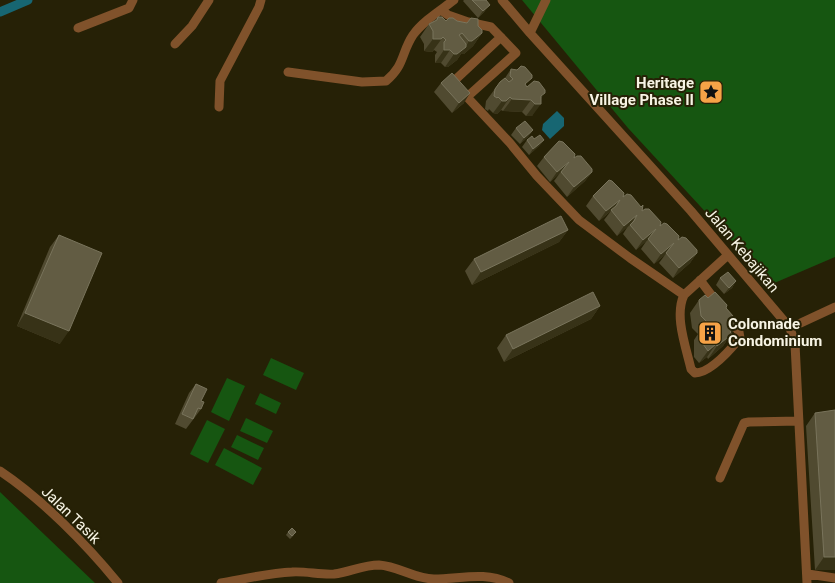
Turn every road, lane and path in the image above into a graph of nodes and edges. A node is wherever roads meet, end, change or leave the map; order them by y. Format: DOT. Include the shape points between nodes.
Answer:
graph roads {
  1 [pos="133,0"];
  2 [pos="210,0"];
  3 [pos="260,0"];
  4 [pos="454,0"];
  5 [pos="502,0"];
  6 [pos="546,0"];
  7 [pos="441,10"];
  8 [pos="78,28"];
  9 [pos="530,34"];
  10 [pos="501,36"];
  11 [pos="175,44"];
  12 [pos="288,72"];
  13 [pos="468,97"];
  14 [pos="219,107"];
  15 [pos="728,254"];
  16 [pos="700,280"];
  17 [pos="684,295"];
  18 [pos="835,307"];
  19 [pos="790,328"];
  20 [pos="799,422"];
  21 [pos="0,471"];
  22 [pos="720,478"];
  23 [pos="834,577"];
  24 [pos="808,579"];
  25 [pos="118,583"];
  26 [pos="221,583"];
  27 [pos="509,583"];
  1 -- 8 [label="street" via="129,8"];
  2 -- 11 [label="street"];
  3 -- 14 [label="street" via="220,81"];
  4 -- 7 [label="street"];
  5 -- 9 [label="street, Jalan Kebajikan"];
  6 -- 9 [label="street"];
  7 -- 10 [label="street" via="468,22 491,27"];
  7 -- 12 [label="street" via="418,29 400,65 386,81 362,82"];
  9 -- 15 [label="street, Jalan Kebajikan"];
  10 -- 13 [label="street" via="455,80 454,83"];
  10 -- 13 [label="street" via="516,53"];
  13 -- 17 [label="street" via="579,220"];
  15 -- 16 [label="street"];
  15 -- 19 [label="street, Jalan Kebajikan"];
  16 -- 17 [label="street"];
  16 -- 17 [label="street" via="740,336 725,356 698,374 691,369 683,332 681,302"];
  18 -- 19 [label="street"];
  19 -- 20 [label="street, Jalan Kebajikan" via="795,344"];
  20 -- 22 [label="street" via="744,423"];
  20 -- 24 [label="street, Jalan Kebajikan"];
  21 -- 25 [label="street, Jalan Tasik" via="68,529"];
  23 -- 24 [label="street"];
  26 -- 27 [label="street" via="292,572 337,573 377,565 419,578 485,576"];
}
